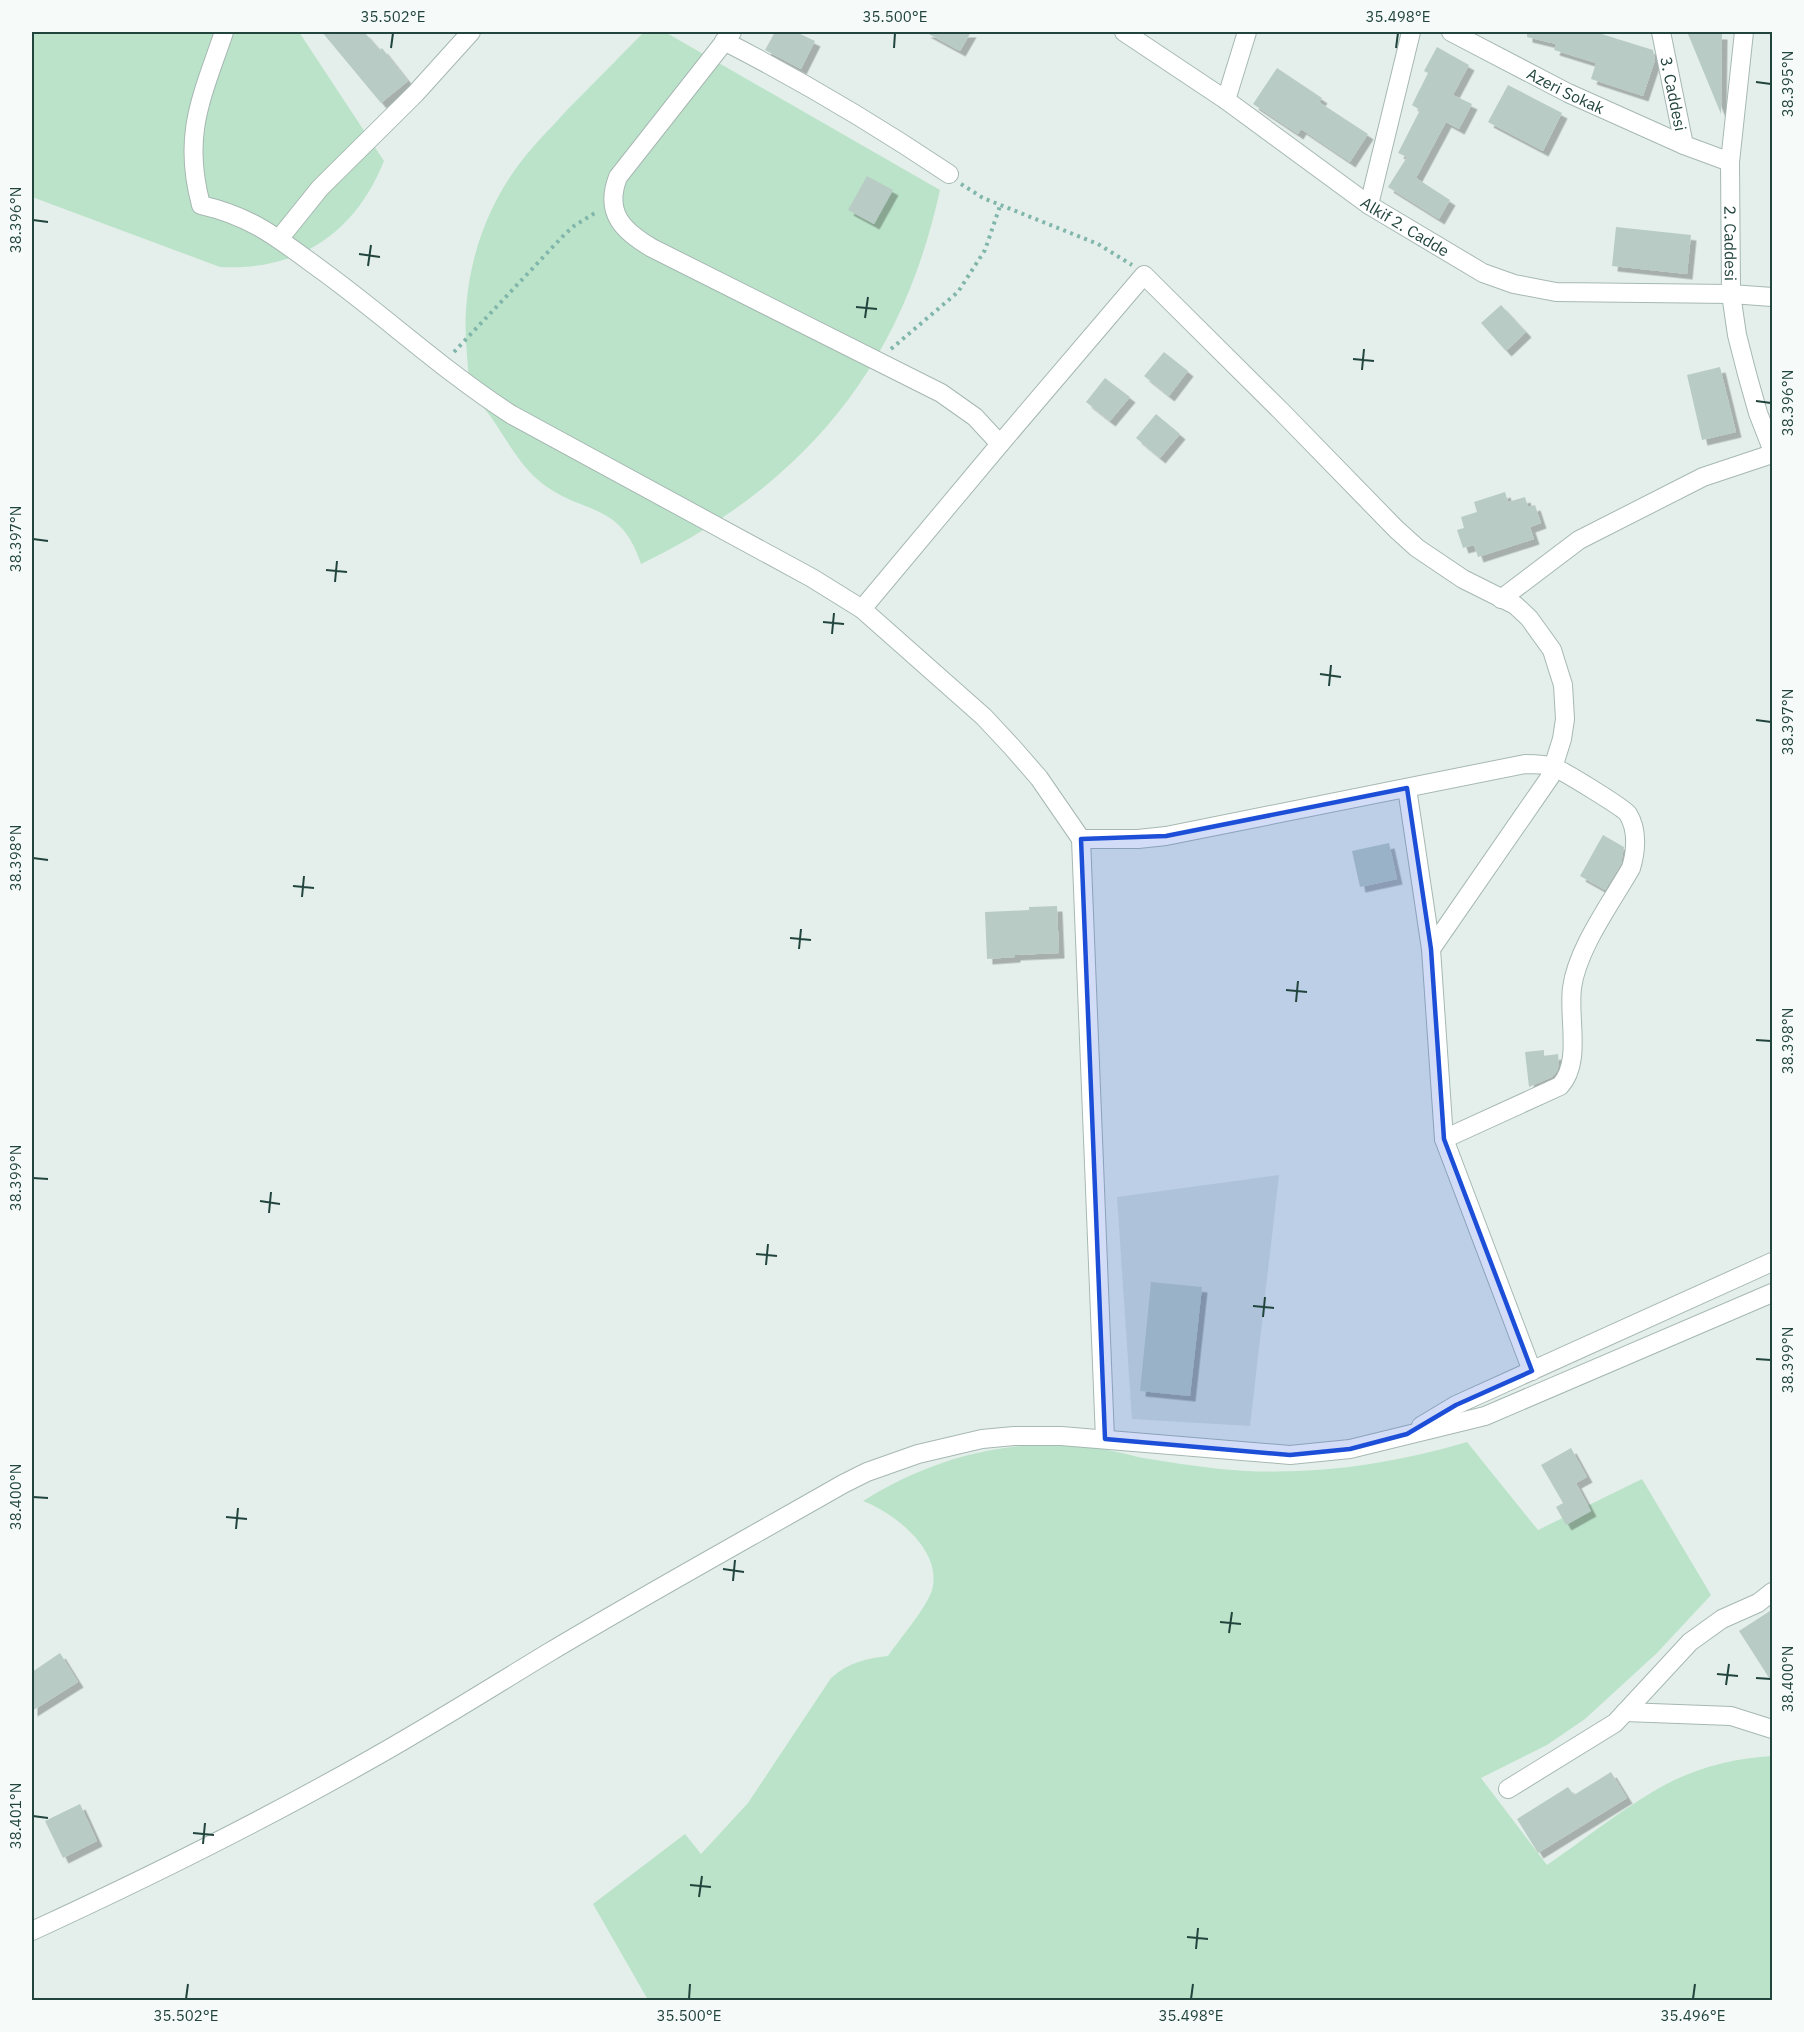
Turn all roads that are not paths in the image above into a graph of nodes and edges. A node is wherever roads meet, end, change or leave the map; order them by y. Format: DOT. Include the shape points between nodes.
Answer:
graph roads {
  1 [pos="224,32"];
  2 [pos="471,32"];
  3 [pos="1124,32"];
  4 [pos="1247,32"];
  5 [pos="1411,32"];
  6 [pos="1451,32"];
  7 [pos="1661,32"];
  8 [pos="1744,32"];
  9 [pos="728,36"];
  10 [pos="1226,100"];
  11 [pos="1684,145"];
  12 [pos="1730,162"];
  13 [pos="949,174"];
  14 [pos="1369,205"];
  15 [pos="279,239"];
  16 [pos="1731,294"];
  17 [pos="1773,297"];
  18 [pos="1000,444"];
  19 [pos="1773,452"];
  20 [pos="1501,599"];
  21 [pos="862,609"];
  22 [pos="1554,767"];
  23 [pos="1407,788"];
  24 [pos="1081,839"];
  25 [pos="1431,949"];
  26 [pos="1444,1138"];
  27 [pos="1773,1262"];
  28 [pos="1773,1293"];
  29 [pos="1532,1371"];
  30 [pos="1407,1434"];
  31 [pos="1105,1439"];
  32 [pos="1773,1592"];
  33 [pos="1625,1712"];
  34 [pos="1773,1728"];
  35 [pos="1509,1789"];
  36 [pos="32,1931"];
  1 -- 15 [label="street" via="193,133 198,196 201,205 241,217"];
  2 -- 15 [label="street" via="320,188"];
  3 -- 10 [label="street, Alkif 2. Cadde"];
  4 -- 10 [label="street"];
  5 -- 14 [label="street"];
  6 -- 11 [label="street, Azeri Sokak" via="1568,93"];
  7 -- 11 [label="street, 3. Caddesi"];
  8 -- 12 [label="street, 2. Caddesi"];
  9 -- 13 [label="street"];
  9 -- 18 [label="street" via="618,177 614,186 616,216 627,230 652,248 959,404"];
  10 -- 14 [label="street, Alkif 2. Cadde"];
  11 -- 12 [label="street, 3. Caddesi"];
  12 -- 16 [label="street, 2. Caddesi"];
  14 -- 16 [label="street, Alkif 2. Cadde" via="1483,273 1514,284 1556,292"];
  15 -- 21 [label="street" via="479,394 512,415"];
  16 -- 17 [label="street, Alkif 2. Cadde"];
  16 -- 19 [label="street, 2. Caddesi" via="1747,374"];
  18 -- 20 [label="street" via="1144,275 1396,529 1439,564"];
  18 -- 21 [label="street"];
  19 -- 20 [label="street" via="1703,477 1579,540"];
  20 -- 22 [label="street" via="1515,605 1542,633 1559,669 1565,719"];
  21 -- 24 [label="street" via="984,717 1044,786"];
  22 -- 23 [label="street" via="1514,765"];
  22 -- 25 [label="street"];
  22 -- 26 [label="street" via="1627,812 1634,831 1634,860 1574,975 1572,1066 1567,1079 1560,1086"];
  23 -- 24 [label="street" via="1166,836"];
  23 -- 25 [label="street"];
  24 -- 31 [label="street"];
  25 -- 26 [label="street"];
  26 -- 29 [label="street"];
  27 -- 29 [label="street"];
  28 -- 30 [label="street" via="1485,1416"];
  29 -- 30 [label="street" via="1456,1405"];
  30 -- 31 [label="street" via="1350,1449 1290,1455"];
  31 -- 36 [label="street" via="1037,1435 982,1439 918,1454 867,1472 304,1796 178,1862"];
  32 -- 33 [label="street" via="1722,1619 1690,1642"];
  33 -- 34 [label="street" via="1731,1716"];
  33 -- 35 [label="street" via="1615,1723"];
}
